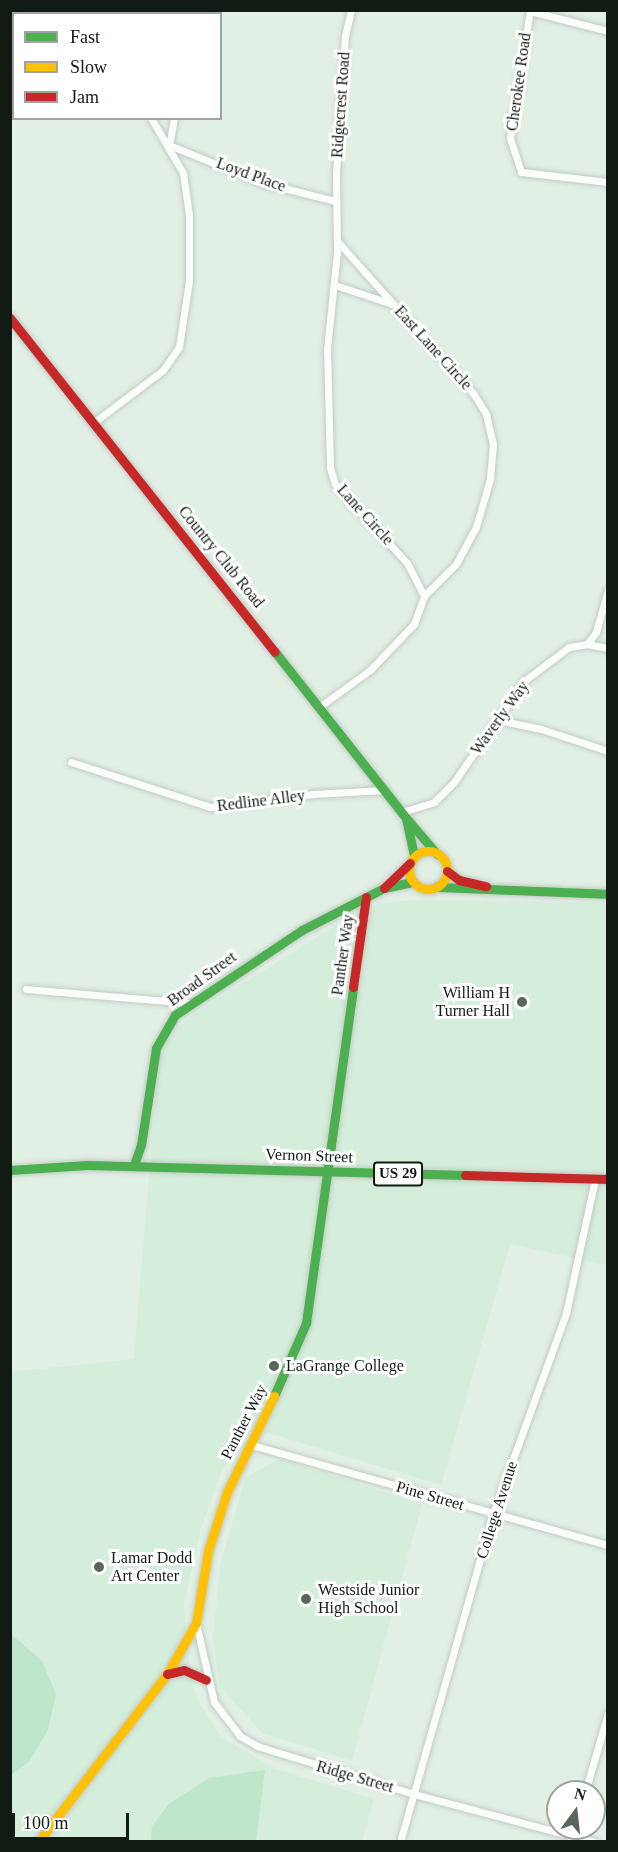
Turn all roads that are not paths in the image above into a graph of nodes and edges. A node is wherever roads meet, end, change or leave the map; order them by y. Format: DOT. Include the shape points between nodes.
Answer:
graph roads {
  1 [pos="351,10"];
  2 [pos="530,11"];
  3 [pos="608,31"];
  4 [pos="153,120"];
  5 [pos="174,120"];
  6 [pos="169,145"];
  7 [pos="608,182"];
  8 [pos="335,201"];
  9 [pos="336,241"];
  10 [pos="335,285"];
  11 [pos="394,304"];
  12 [pos="10,318"];
  13 [pos="93,423"];
  14 [pos="608,590"];
  15 [pos="424,596"];
  16 [pos="587,644"];
  17 [pos="608,648"];
  18 [pos="322,705"];
  19 [pos="498,720"];
  20 [pos="608,751"];
  21 [pos="71,762"];
  22 [pos="386,790"];
  23 [pos="404,815"];
  24 [pos="437,854"];
  25 [pos="412,860"];
  26 [pos="447,871"];
  27 [pos="413,882"];
  28 [pos="436,887"];
  29 [pos="384,888"];
  30 [pos="495,889"];
  31 [pos="608,894"];
  32 [pos="366,897"];
  33 [pos="26,989"];
  34 [pos="189,1003"];
  35 [pos="134,1165"];
  36 [pos="10,1170"];
  37 [pos="327,1172"];
  38 [pos="595,1179"];
  39 [pos="608,1179"];
  40 [pos="252,1446"];
  41 [pos="493,1514"];
  42 [pos="608,1545"];
  43 [pos="196,1623"];
  44 [pos="167,1674"];
  45 [pos="206,1680"];
  46 [pos="608,1713"];
  47 [pos="588,1780"];
  48 [pos="414,1794"];
  49 [pos="546,1828"];
  50 [pos="39,1842"];
  51 [pos="400,1842"];
  1 -- 8 [label="street, Ridgecrest Road" via="345,36"];
  2 -- 3 [label="street"];
  2 -- 7 [label="street, Cherokee Road" via="510,138 520,172"];
  4 -- 6 [label="street"];
  5 -- 6 [label="street"];
  6 -- 8 [label="street, Loyd Place" via="260,182"];
  6 -- 13 [label="street" via="183,173 189,215 189,281 179,347 163,370"];
  8 -- 9 [label="street, Lane Circle"];
  9 -- 10 [label="street, Lane Circle"];
  9 -- 11 [label="street, East Lane Circle"];
  10 -- 11 [label="street"];
  10 -- 15 [label="street, Lane Circle" via="327,349 330,468 335,484 407,563"];
  11 -- 15 [label="street, East Lane Circle" via="474,393 486,414 494,444 490,479 476,527 456,564"];
  12 -- 13 [label="street, Country Club Road"];
  13 -- 18 [label="street, Country Club Road"];
  14 -- 16 [label="street" via="596,632"];
  15 -- 18 [label="street" via="414,624 370,670"];
  16 -- 17 [label="street"];
  16 -- 19 [label="street, Waverly Way" via="569,647 524,681"];
  18 -- 22 [label="street, Country Club Road"];
  19 -- 20 [label="street" via="541,729"];
  19 -- 23 [label="street, Waverly Way" via="439,798"];
  21 -- 22 [label="street, Redline Alley" via="210,807 322,793"];
  22 -- 23 [label="street, Country Club Road"];
  23 -- 24 [label="street, Country Club Road"];
  23 -- 25 [label="street, Country Club Road"];
  24 -- 25 [label="street" via="423,852"];
  24 -- 26 [label="street"];
  25 -- 27 [label="street"];
  25 -- 29 [label="street, Broad Street"];
  26 -- 28 [label="street"];
  26 -- 30 [label="street" via="459,880"];
  27 -- 28 [label="street" via="426,889"];
  27 -- 29 [label="street, Broad Street"];
  28 -- 30 [label="street"];
  29 -- 32 [label="street, Broad Street"];
  30 -- 31 [label="street"];
  32 -- 34 [label="street, Broad Street" via="302,930"];
  32 -- 37 [label="street, Panther Way"];
  33 -- 34 [label="street"];
  34 -- 35 [label="street, Broad Street" via="169,1022 156,1048 141,1146"];
  35 -- 36 [label="street, Vernon Street / US 29"];
  35 -- 37 [label="street, Vernon Street / US 29"];
  37 -- 38 [label="street, Vernon Street / US 29"];
  37 -- 40 [label="street, Panther Way" via="306,1323"];
  38 -- 39 [label="street, Vernon Street / US 29"];
  38 -- 41 [label="street, College Avenue" via="566,1313"];
  40 -- 41 [label="street, Pine Street"];
  40 -- 43 [label="street, Panther Way" via="234,1474 213,1532"];
  41 -- 42 [label="street, Pine Street"];
  41 -- 48 [label="street, College Avenue"];
  43 -- 44 [label="street, Panther Way"];
  43 -- 45 [label="street, Ridge Street"];
  44 -- 45 [label="street" via="184,1670"];
  44 -- 50 [label="street, Panther Way"];
  45 -- 48 [label="street, Ridge Street" via="229,1725 257,1746"];
  46 -- 47 [label="street"];
  48 -- 49 [label="street, Ridge Street"];
  48 -- 51 [label="street, College Avenue"];
}
